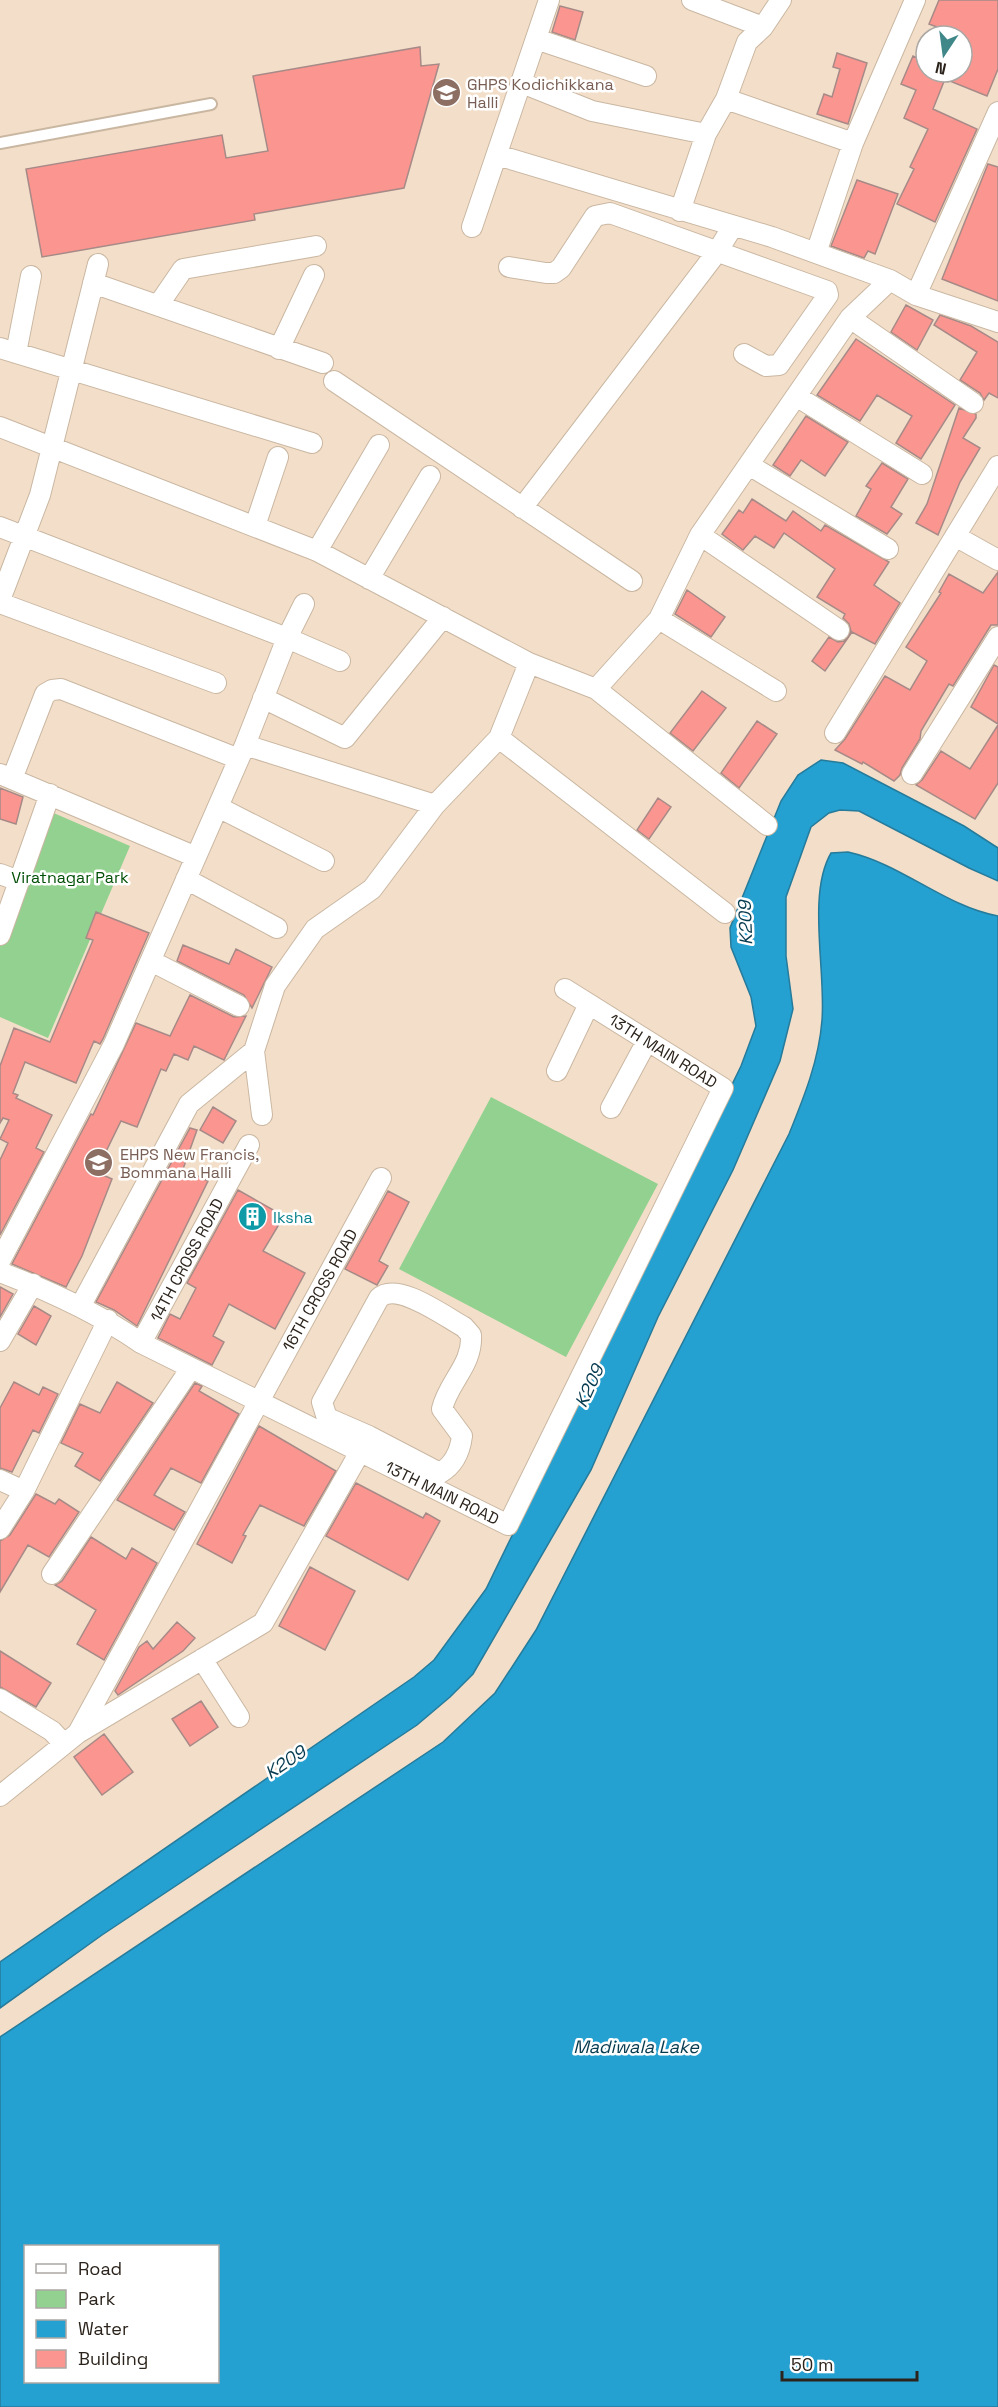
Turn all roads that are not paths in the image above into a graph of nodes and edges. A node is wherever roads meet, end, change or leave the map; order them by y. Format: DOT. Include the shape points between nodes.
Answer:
graph roads {
  1 [pos="549,0"];
  2 [pos="692,0"];
  3 [pos="781,0"];
  4 [pos="915,0"];
  5 [pos="764,27"];
  6 [pos="536,39"];
  7 [pos="646,76"];
  8 [pos="522,83"];
  9 [pos="726,99"];
  10 [pos="211,104"];
  11 [pos="998,112"];
  12 [pos="706,134"];
  13 [pos="853,142"];
  14 [pos="0,143"];
  15 [pos="497,155"];
  16 [pos="680,211"];
  17 [pos="733,226"];
  18 [pos="472,227"];
  19 [pos="772,237"];
  20 [pos="316,246"];
  21 [pos="717,252"];
  22 [pos="816,253"];
  23 [pos="509,267"];
  24 [pos="760,267"];
  25 [pos="314,275"];
  26 [pos="31,276"];
  27 [pos="890,280"];
  28 [pos="916,294"];
  29 [pos="159,304"];
  30 [pos="850,318"];
  31 [pos="998,322"];
  32 [pos="279,349"];
  33 [pos="8,351"];
  34 [pos="744,354"];
  35 [pos="323,363"];
  36 [pos="70,368"];
  37 [pos="334,381"];
  38 [pos="796,396"];
  39 [pos="973,404"];
  40 [pos="0,427"];
  41 [pos="312,443"];
  42 [pos="51,446"];
  43 [pos="379,446"];
  44 [pos="278,457"];
  45 [pos="749,465"];
  46 [pos="998,466"];
  47 [pos="922,474"];
  48 [pos="430,476"];
  49 [pos="522,508"];
  50 [pos="255,526"];
  51 [pos="0,527"];
  52 [pos="700,535"];
  53 [pos="955,536"];
  54 [pos="24,537"];
  55 [pos="888,549"];
  56 [pos="317,551"];
  57 [pos="998,560"];
  58 [pos="369,579"];
  59 [pos="632,581"];
  60 [pos="0,601"];
  61 [pos="304,604"];
  62 [pos="443,617"];
  63 [pos="659,619"];
  64 [pos="839,630"];
  65 [pos="287,638"];
  66 [pos="996,645"];
  67 [pos="340,662"];
  68 [pos="529,663"];
  69 [pos="216,683"];
  70 [pos="596,689"];
  71 [pos="776,691"];
  72 [pos="263,698"];
  73 [pos="835,733"];
  74 [pos="499,738"];
  75 [pos="242,752"];
  76 [pos="912,774"];
  77 [pos="6,777"];
  78 [pos="50,794"];
  79 [pos="435,805"];
  80 [pos="218,807"];
  81 [pos="767,825"];
  82 [pos="196,856"];
  83 [pos="324,861"];
  84 [pos="0,874"];
  85 [pos="186,879"];
  86 [pos="19,881"];
  87 [pos="725,913"];
  88 [pos="277,928"];
  89 [pos="0,934"];
  90 [pos="151,960"];
  91 [pos="565,989"];
  92 [pos="589,1004"];
  93 [pos="239,1006"];
  94 [pos="647,1041"];
  95 [pos="254,1051"];
  96 [pos="557,1071"];
  97 [pos="611,1108"];
  98 [pos="262,1115"];
  99 [pos="249,1145"];
  100 [pos="381,1178"];
  101 [pos="0,1261"];
  102 [pos="0,1272"];
  103 [pos="33,1284"];
  104 [pos="80,1308"];
  105 [pos="108,1320"];
  106 [pos="0,1341"];
  107 [pos="141,1343"];
  108 [pos="191,1368"];
  109 [pos="259,1402"];
  110 [pos="365,1444"];
  111 [pos="0,1480"];
  112 [pos="24,1491"];
  113 [pos="0,1529"];
  114 [pos="52,1574"];
  115 [pos="202,1659"];
  116 [pos="0,1699"];
  117 [pos="239,1717"];
  118 [pos="71,1738"];
  119 [pos="0,1796"];
  1 -- 6 [label="street"];
  2 -- 5 [label="street"];
  3 -- 5 [label="street"];
  4 -- 13 [label="street"];
  5 -- 9 [label="street" via="747,42"];
  6 -- 7 [label="street"];
  6 -- 8 [label="street"];
  8 -- 12 [label="street" via="592,111"];
  8 -- 15 [label="street"];
  9 -- 12 [label="street"];
  9 -- 13 [label="street"];
  10 -- 14 [label="lane"];
  11 -- 28 [label="street"];
  12 -- 16 [label="street"];
  13 -- 22 [label="street"];
  15 -- 16 [label="street"];
  15 -- 18 [label="street"];
  16 -- 17 [label="street"];
  17 -- 19 [label="street"];
  17 -- 21 [label="street"];
  19 -- 22 [label="street"];
  19 -- 24 [label="street" via="768,257"];
  20 -- 29 [label="street" via="183,270"];
  21 -- 23 [label="street" via="602,213 595,216 554,273"];
  21 -- 24 [label="street"];
  21 -- 49 [label="street"];
  22 -- 27 [label="street"];
  24 -- 34 [label="street" via="828,293 779,365 766,366"];
  25 -- 32 [label="street"];
  26 -- 33 [label="street"];
  27 -- 28 [label="street"];
  27 -- 30 [label="street"];
  28 -- 31 [label="street"];
  29 -- 32 [label="street"];
  29 -- 36 [label="street" via="95,273"];
  30 -- 38 [label="street"];
  30 -- 39 [label="street"];
  32 -- 35 [label="street"];
  33 -- 36 [label="street"];
  36 -- 41 [label="street"];
  36 -- 42 [label="street"];
  37 -- 49 [label="street"];
  38 -- 45 [label="street"];
  38 -- 47 [label="street"];
  40 -- 42 [label="street"];
  42 -- 50 [label="street"];
  42 -- 54 [label="street" via="40,495"];
  43 -- 56 [label="street"];
  44 -- 50 [label="street"];
  45 -- 52 [label="street"];
  45 -- 55 [label="street"];
  46 -- 53 [label="street"];
  48 -- 58 [label="street"];
  49 -- 59 [label="street"];
  50 -- 56 [label="street"];
  51 -- 54 [label="street"];
  52 -- 63 [label="street"];
  52 -- 64 [label="street"];
  53 -- 57 [label="street"];
  53 -- 73 [label="street"];
  54 -- 60 [label="street"];
  54 -- 65 [label="street"];
  56 -- 58 [label="street"];
  58 -- 62 [label="street"];
  60 -- 69 [label="street"];
  61 -- 65 [label="street"];
  62 -- 68 [label="street"];
  62 -- 72 [label="street" via="345,738"];
  63 -- 70 [label="street"];
  63 -- 71 [label="street"];
  65 -- 67 [label="street"];
  65 -- 72 [label="street"];
  66 -- 76 [label="street"];
  68 -- 70 [label="street"];
  68 -- 74 [label="street"];
  70 -- 81 [label="street"];
  72 -- 75 [label="street"];
  74 -- 79 [label="street"];
  74 -- 87 [label="street"];
  75 -- 77 [label="street" via="60,689 45,694"];
  75 -- 79 [label="street"];
  75 -- 80 [label="street"];
  77 -- 78 [label="street"];
  78 -- 82 [label="street"];
  78 -- 86 [label="street"];
  79 -- 95 [label="street" via="372,890 315,929 275,986"];
  80 -- 82 [label="street"];
  80 -- 83 [label="street"];
  82 -- 85 [label="street"];
  84 -- 86 [label="street"];
  85 -- 88 [label="street"];
  85 -- 90 [label="street"];
  86 -- 89 [label="street"];
  90 -- 93 [label="street"];
  90 -- 101 [label="street" via="114,1044"];
  91 -- 92 [label="street, 13TH MAIN ROAD"];
  92 -- 94 [label="street, 13TH MAIN ROAD"];
  92 -- 96 [label="street"];
  94 -- 97 [label="street"];
  94 -- 110 [label="street, 13TH MAIN ROAD" via="723,1088 508,1525"];
  95 -- 98 [label="street"];
  95 -- 104 [label="street" via="189,1104"];
  99 -- 107 [label="street, 14TH CROSS ROAD"];
  100 -- 109 [label="street, 16TH CROSS ROAD"];
  102 -- 103 [label="street, 13TH MAIN ROAD"];
  103 -- 104 [label="street, 13TH MAIN ROAD"];
  103 -- 106 [label="street"];
  104 -- 105 [label="street, 13TH MAIN ROAD"];
  105 -- 107 [label="street, 13TH MAIN ROAD"];
  105 -- 112 [label="street"];
  107 -- 108 [label="street, 13TH MAIN ROAD"];
  108 -- 109 [label="street, 13TH MAIN ROAD"];
  108 -- 114 [label="street"];
  109 -- 110 [label="street, 13TH MAIN ROAD"];
  109 -- 118 [label="street, 16TH CROSS ROAD"];
  110 -- 110 [label="street" via="330,1419 322,1402 379,1298 393,1291 464,1327 471,1335 463,1371 442,1409 462,1436 461,1448 449,1468 440,1473"];
  110 -- 115 [label="street" via="263,1623"];
  111 -- 112 [label="street"];
  112 -- 113 [label="street"];
  115 -- 117 [label="street"];
  115 -- 118 [label="street"];
  116 -- 118 [label="street" via="52,1731"];
  118 -- 119 [label="street"];
}
